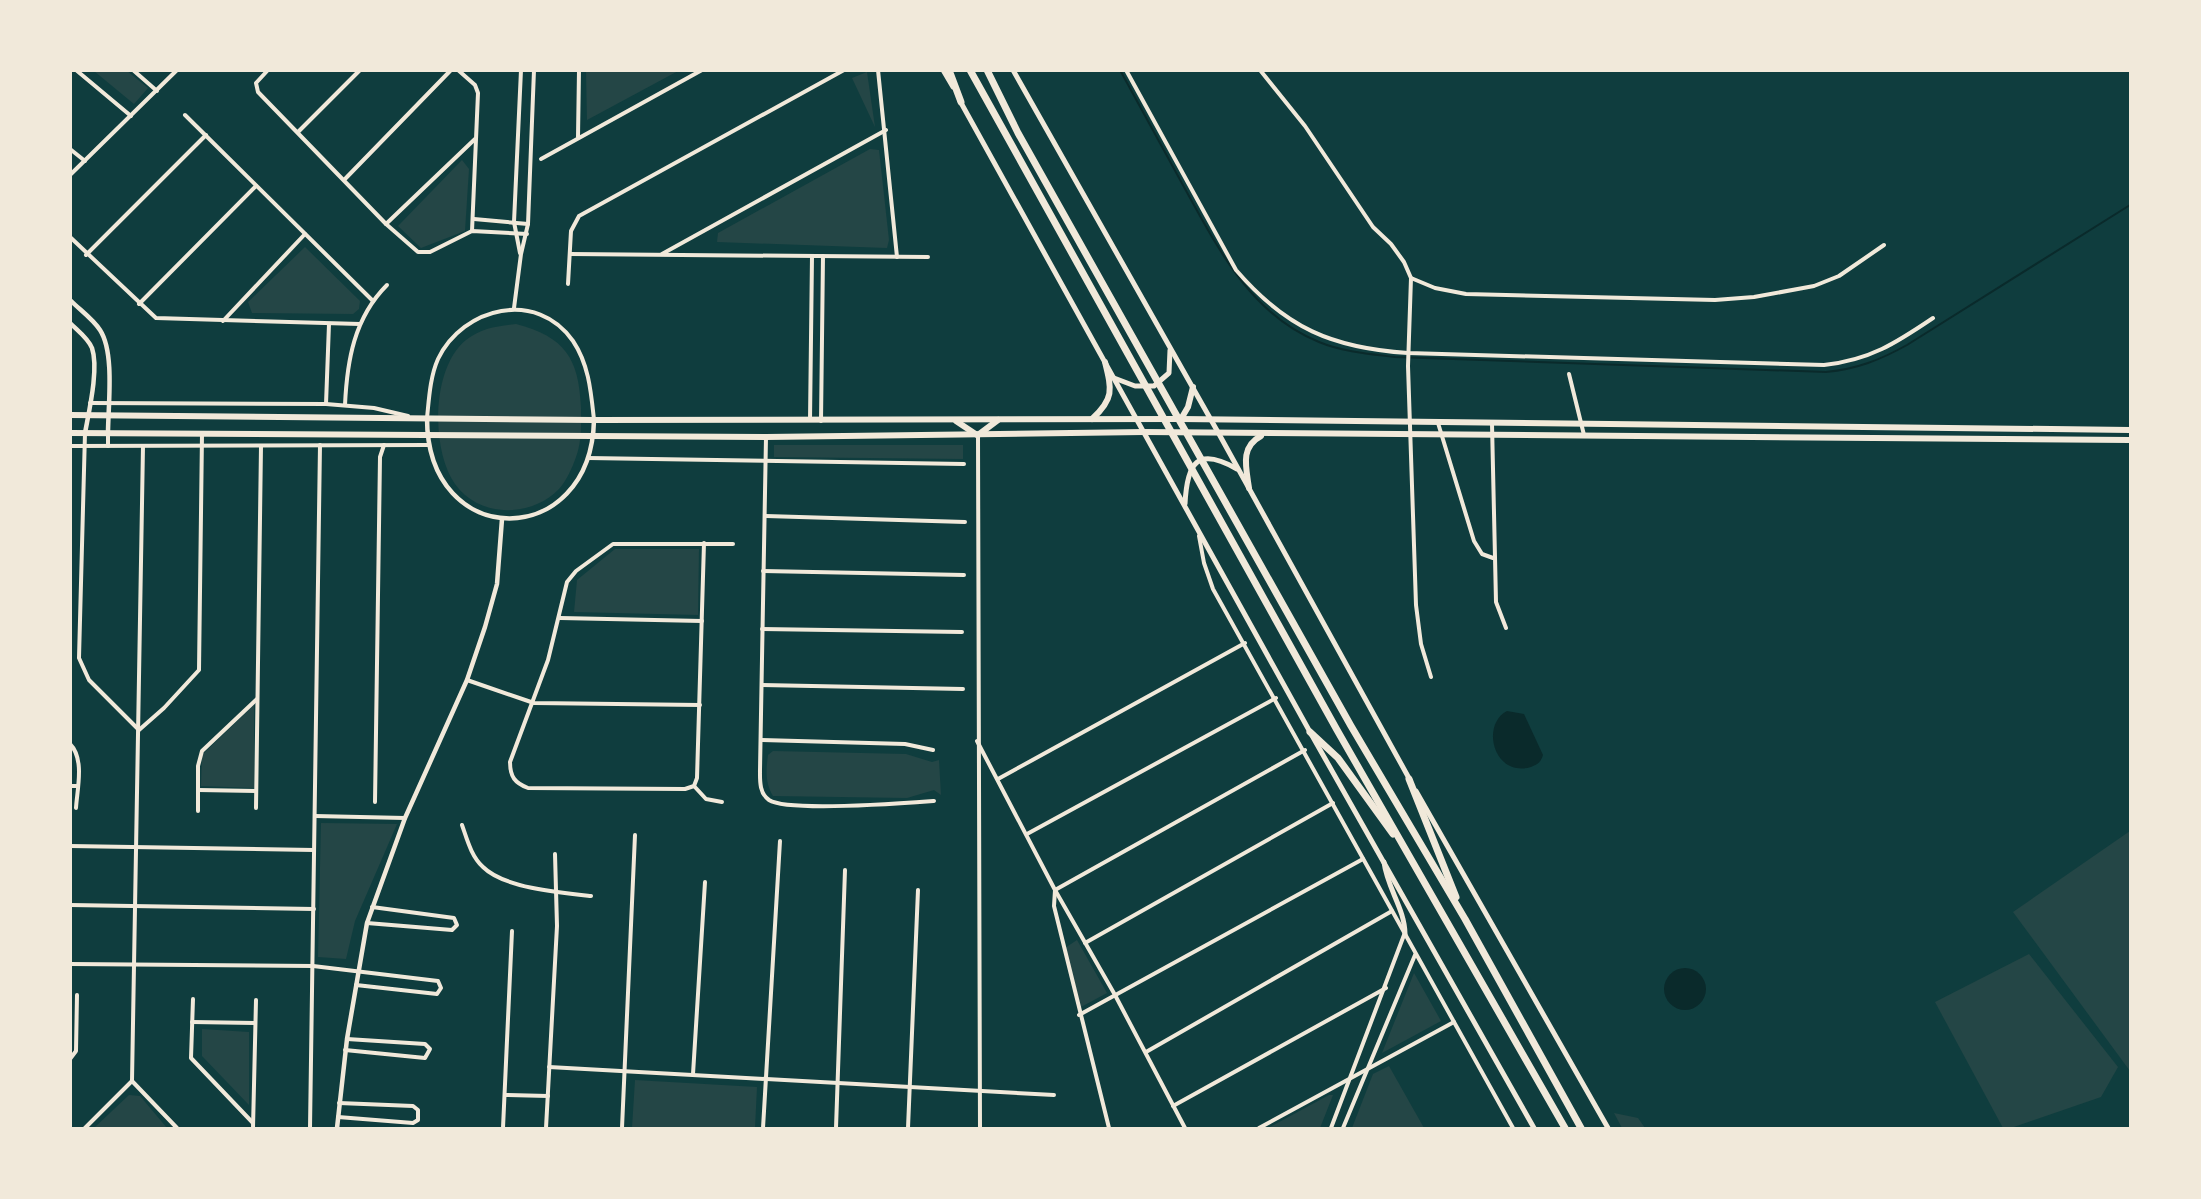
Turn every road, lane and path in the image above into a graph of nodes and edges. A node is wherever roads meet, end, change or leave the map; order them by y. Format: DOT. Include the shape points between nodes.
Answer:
graph roads {
  1 [pos="76,70"];
  2 [pos="133,70"];
  3 [pos="177,70"];
  4 [pos="268,70"];
  5 [pos="451,70"];
  6 [pos="458,70"];
  7 [pos="521,70"];
  8 [pos="534,70"];
  9 [pos="579,70"];
  10 [pos="702,70"];
  11 [pos="844,70"];
  12 [pos="878,70"];
  13 [pos="943,70"];
  14 [pos="949,70"];
  15 [pos="970,70"];
  16 [pos="1013,70"];
  17 [pos="1126,70"];
  18 [pos="1260,70"];
  19 [pos="358,71"];
  20 [pos="988,72"];
  21 [pos="157,91"];
  22 [pos="961,102"];
  23 [pos="185,115"];
  24 [pos="131,116"];
  25 [pos="886,130"];
  26 [pos="298,132"];
  27 [pos="206,135"];
  28 [pos="578,138"];
  29 [pos="475,139"];
  30 [pos="70,149"];
  31 [pos="541,159"];
  32 [pos="85,161"];
  33 [pos="70,176"];
  34 [pos="345,179"];
  35 [pos="256,186"];
  36 [pos="474,219"];
  37 [pos="514,222"];
  38 [pos="386,224"];
  39 [pos="528,224"];
  40 [pos="472,231"];
  41 [pos="515,233"];
  42 [pos="305,234"];
  43 [pos="527,234"];
  44 [pos="70,237"];
  45 [pos="1884,245"];
  46 [pos="521,254"];
  47 [pos="570,254"];
  48 [pos="86,255"];
  49 [pos="662,255"];
  50 [pos="813,256"];
  51 [pos="822,256"];
  52 [pos="897,257"];
  53 [pos="928,257"];
  54 [pos="1411,278"];
  55 [pos="568,284"];
  56 [pos="387,285"];
  57 [pos="812,296"];
  58 [pos="822,296"];
  59 [pos="70,300"];
  60 [pos="373,301"];
  61 [pos="139,304"];
  62 [pos="514,308"];
  63 [pos="1934,318"];
  64 [pos="223,321"];
  65 [pos="70,323"];
  66 [pos="329,324"];
  67 [pos="360,324"];
  68 [pos="1170,348"];
  69 [pos="1408,354"];
  70 [pos="1105,362"];
  71 [pos="1569,374"];
  72 [pos="1114,378"];
  73 [pos="1192,387"];
  74 [pos="90,403"];
  75 [pos="108,403"];
  76 [pos="326,405"];
  77 [pos="345,405"];
  78 [pos="70,415"];
  79 [pos="88,415"];
  80 [pos="108,415"];
  81 [pos="418,418"];
  82 [pos="427,418"];
  83 [pos="1092,419"];
  84 [pos="1137,419"];
  85 [pos="1181,419"];
  86 [pos="594,420"];
  87 [pos="954,420"];
  88 [pos="998,420"];
  89 [pos="1211,420"];
  90 [pos="810,421"];
  91 [pos="821,421"];
  92 [pos="1411,423"];
  93 [pos="1438,423"];
  94 [pos="1492,424"];
  95 [pos="1581,424"];
  96 [pos="2130,430"];
  97 [pos="1144,432"];
  98 [pos="70,433"];
  99 [pos="85,433"];
  100 [pos="108,433"];
  101 [pos="202,433"];
  102 [pos="427,434"];
  103 [pos="1219,434"];
  104 [pos="1264,434"];
  105 [pos="593,435"];
  106 [pos="1412,435"];
  107 [pos="1442,435"];
  108 [pos="1492,435"];
  109 [pos="978,436"];
  110 [pos="1585,436"];
  111 [pos="766,437"];
  112 [pos="2130,440"];
  113 [pos="320,445"];
  114 [pos="384,445"];
  115 [pos="429,445"];
  116 [pos="70,446"];
  117 [pos="83,446"];
  118 [pos="108,446"];
  119 [pos="143,446"];
  120 [pos="203,446"];
  121 [pos="261,446"];
  122 [pos="588,458"];
  123 [pos="766,461"];
  124 [pos="964,464"];
  125 [pos="1239,470"];
  126 [pos="1249,488"];
  127 [pos="1185,506"];
  128 [pos="766,516"];
  129 [pos="502,519"];
  130 [pos="965,522"];
  131 [pos="1199,532"];
  132 [pos="704,543"];
  133 [pos="733,544"];
  134 [pos="1493,558"];
  135 [pos="763,572"];
  136 [pos="964,575"];
  137 [pos="560,618"];
  138 [pos="702,621"];
  139 [pos="1506,628"];
  140 [pos="762,629"];
  141 [pos="963,632"];
  142 [pos="1245,643"];
  143 [pos="1431,676"];
  144 [pos="467,680"];
  145 [pos="762,685"];
  146 [pos="963,689"];
  147 [pos="258,698"];
  148 [pos="1276,698"];
  149 [pos="534,703"];
  150 [pos="700,705"];
  151 [pos="139,730"];
  152 [pos="1310,732"];
  153 [pos="761,740"];
  154 [pos="977,740"];
  155 [pos="70,744"];
  156 [pos="933,750"];
  157 [pos="1305,750"];
  158 [pos="998,779"];
  159 [pos="1409,779"];
  160 [pos="70,786"];
  161 [pos="77,786"];
  162 [pos="694,786"];
  163 [pos="198,790"];
  164 [pos="256,791"];
  165 [pos="934,801"];
  166 [pos="375,802"];
  167 [pos="722,802"];
  168 [pos="1333,803"];
  169 [pos="76,808"];
  170 [pos="256,808"];
  171 [pos="198,811"];
  172 [pos="315,816"];
  173 [pos="405,818"];
  174 [pos="462,825"];
  175 [pos="1027,834"];
  176 [pos="635,835"];
  177 [pos="780,841"];
  178 [pos="70,846"];
  179 [pos="137,847"];
  180 [pos="314,850"];
  181 [pos="555,854"];
  182 [pos="1383,858"];
  183 [pos="1364,860"];
  184 [pos="1415,864"];
  185 [pos="845,870"];
  186 [pos="705,882"];
  187 [pos="918,890"];
  188 [pos="1055,890"];
  189 [pos="558,892"];
  190 [pos="591,896"];
  191 [pos="70,905"];
  192 [pos="136,906"];
  193 [pos="372,907"];
  194 [pos="314,909"];
  195 [pos="1392,911"];
  196 [pos="1465,919"];
  197 [pos="368,923"];
  198 [pos="512,931"];
  199 [pos="1405,934"];
  200 [pos="1085,944"];
  201 [pos="1416,954"];
  202 [pos="70,964"];
  203 [pos="135,965"];
  204 [pos="313,966"];
  205 [pos="358,971"];
  206 [pos="356,985"];
  207 [pos="1386,988"];
  208 [pos="77,995"];
  209 [pos="1115,995"];
  210 [pos="193,999"];
  211 [pos="256,1000"];
  212 [pos="1079,1015"];
  213 [pos="70,1020"];
  214 [pos="76,1020"];
  215 [pos="192,1022"];
  216 [pos="1454,1022"];
  217 [pos="255,1023"];
  218 [pos="347,1039"];
  219 [pos="345,1050"];
  220 [pos="1146,1052"];
  221 [pos="70,1059"];
  222 [pos="549,1067"];
  223 [pos="1368,1067"];
  224 [pos="625,1071"];
  225 [pos="693,1074"];
  226 [pos="1352,1076"];
  227 [pos="766,1078"];
  228 [pos="132,1081"];
  229 [pos="839,1082"];
  230 [pos="910,1085"];
  231 [pos="980,1089"];
  232 [pos="505,1095"];
  233 [pos="1054,1095"];
  234 [pos="548,1096"];
  235 [pos="339,1103"];
  236 [pos="1173,1106"];
  237 [pos="338,1117"];
  238 [pos="253,1126"];
  239 [pos="85,1128"];
  240 [pos="177,1128"];
  241 [pos="309,1128"];
  242 [pos="337,1128"];
  243 [pos="503,1128"];
  244 [pos="546,1128"];
  245 [pos="622,1128"];
  246 [pos="763,1128"];
  247 [pos="836,1128"];
  248 [pos="908,1128"];
  249 [pos="980,1128"];
  250 [pos="1109,1128"];
  251 [pos="1185,1128"];
  252 [pos="1259,1128"];
  253 [pos="1331,1128"];
  254 [pos="1343,1128"];
  255 [pos="1513,1128"];
  256 [pos="1534,1128"];
  257 [pos="1565,1128"];
  258 [pos="1581,1128"];
  259 [pos="1608,1128"];
  1 -- 24 [label="street"];
  2 -- 21 [label="street"];
  3 -- 21 [label="street"];
  4 -- 26 [label="street" via="256,83 256,89"];
  5 -- 34 [label="street"];
  6 -- 29 [label="street" via="477,88"];
  7 -- 37 [label="street"];
  8 -- 39 [label="street"];
  9 -- 28 [label="street"];
  10 -- 28 [label="street"];
  11 -- 47 [label="street" via="579,216 571,231"];
  12 -- 25 [label="street"];
  13 -- 22 [label="main road"];
  14 -- 22 [label="highway"];
  15 -- 184 [label="highway"];
  16 -- 68 [label="main road"];
  17 -- 69 [label="street" via="1236,270 1259,297 1307,331 1339,344"];
  18 -- 54 [label="street" via="1305,126 1373,227 1391,244"];
  19 -- 26 [label="street"];
  20 -- 196 [label="highway" via="1018,133 1351,726"];
  21 -- 24 [label="street"];
  22 -- 70 [label="main road"];
  23 -- 27 [label="street"];
  24 -- 32 [label="street"];
  25 -- 49 [label="street"];
  25 -- 52 [label="street"];
  26 -- 34 [label="street"];
  27 -- 35 [label="street"];
  27 -- 48 [label="street"];
  28 -- 31 [label="street"];
  29 -- 36 [label="street"];
  29 -- 38 [label="street"];
  30 -- 32 [label="street"];
  32 -- 33 [label="street"];
  34 -- 38 [label="street"];
  35 -- 42 [label="street"];
  35 -- 61 [label="street"];
  36 -- 37 [label="street"];
  36 -- 40 [label="street"];
  37 -- 39 [label="street"];
  37 -- 41 [label="street"];
  38 -- 40 [label="street" via="421,254"];
  39 -- 43 [label="street"];
  40 -- 41 [label="street"];
  41 -- 43 [label="street"];
  41 -- 46 [label="street"];
  42 -- 60 [label="street"];
  42 -- 64 [label="street"];
  43 -- 46 [label="street"];
  44 -- 48 [label="street"];
  45 -- 54 [label="street" via="1847,271 1814,286 1715,300 1459,293"];
  46 -- 62 [label="street"];
  47 -- 49 [label="street"];
  47 -- 55 [label="street"];
  48 -- 61 [label="street"];
  49 -- 50 [label="street"];
  50 -- 51 [label="street"];
  50 -- 57 [label="street"];
  51 -- 52 [label="street"];
  51 -- 58 [label="street"];
  52 -- 53 [label="street"];
  54 -- 69 [label="street"];
  56 -- 60 [label="street"];
  57 -- 58 [label="street"];
  57 -- 90 [label="street"];
  58 -- 91 [label="street"];
  59 -- 75 [label="street" via="105,339"];
  60 -- 67 [label="street"];
  61 -- 64 [label="street" via="156,318"];
  62 -- 82 [label="street" via="477,319 448,344 433,374"];
  62 -- 86 [label="street" via="545,316 572,340 588,375"];
  63 -- 69 [label="street" via="1871,356 1824,365"];
  64 -- 66 [label="street"];
  65 -- 74 [label="street" via="92,348"];
  66 -- 67 [label="street"];
  66 -- 76 [label="street"];
  67 -- 77 [label="street" via="347,367"];
  68 -- 72 [label="main road" via="1168,373 1154,386 1135,387"];
  68 -- 73 [label="main road"];
  69 -- 92 [label="street"];
  70 -- 72 [label="main road"];
  70 -- 83 [label="main road" via="1110,396 1105,408"];
  71 -- 95 [label="street"];
  72 -- 84 [label="main road"];
  73 -- 85 [label="main road"];
  73 -- 89 [label="main road"];
  74 -- 75 [label="street"];
  74 -- 79 [label="street"];
  75 -- 76 [label="street"];
  75 -- 80 [label="street"];
  76 -- 77 [label="street"];
  77 -- 81 [label="street"];
  78 -- 79 [label="main road"];
  79 -- 80 [label="main road"];
  79 -- 99 [label="street"];
  80 -- 81 [label="main road"];
  80 -- 100 [label="street"];
  81 -- 82 [label="main road"];
  82 -- 86 [label="main road"];
  82 -- 102 [label="street"];
  83 -- 84 [label="main road"];
  83 -- 88 [label="main road"];
  84 -- 85 [label="main road"];
  84 -- 97 [label="main road"];
  85 -- 89 [label="main road"];
  86 -- 90 [label="main road"];
  86 -- 105 [label="street"];
  87 -- 88 [label="main road"];
  87 -- 91 [label="main road"];
  87 -- 109 [label="main road"];
  88 -- 109 [label="main road"];
  89 -- 92 [label="main road"];
  89 -- 103 [label="main road"];
  90 -- 91 [label="main road"];
  92 -- 93 [label="main road"];
  92 -- 106 [label="street"];
  93 -- 94 [label="main road"];
  93 -- 107 [label="street"];
  94 -- 95 [label="main road"];
  94 -- 108 [label="street"];
  95 -- 96 [label="main road"];
  95 -- 110 [label="street"];
  97 -- 103 [label="main road"];
  97 -- 109 [label="main road"];
  97 -- 127 [label="main road"];
  98 -- 99 [label="main road"];
  99 -- 100 [label="main road"];
  99 -- 117 [label="street"];
  100 -- 101 [label="main road"];
  100 -- 118 [label="street"];
  101 -- 102 [label="main road"];
  101 -- 120 [label="street"];
  102 -- 105 [label="main road"];
  102 -- 115 [label="street"];
  103 -- 104 [label="main road"];
  103 -- 125 [label="main road"];
  104 -- 106 [label="main road"];
  104 -- 126 [label="main road" via="1247,448"];
  105 -- 111 [label="main road"];
  105 -- 122 [label="street"];
  106 -- 107 [label="main road"];
  106 -- 143 [label="street" via="1416,605 1421,644"];
  107 -- 108 [label="main road"];
  107 -- 134 [label="street" via="1474,540 1482,554"];
  108 -- 110 [label="main road"];
  108 -- 134 [label="street"];
  109 -- 111 [label="main road"];
  109 -- 154 [label="street"];
  110 -- 112 [label="main road"];
  111 -- 123 [label="street"];
  113 -- 114 [label="street"];
  113 -- 121 [label="street"];
  113 -- 172 [label="street"];
  114 -- 115 [label="street"];
  114 -- 166 [label="street" via="380,457"];
  115 -- 129 [label="street" via="442,480 453,495 484,515"];
  116 -- 117 [label="street"];
  117 -- 118 [label="street"];
  117 -- 151 [label="street" via="79,658 89,680"];
  118 -- 119 [label="street"];
  119 -- 120 [label="street"];
  119 -- 151 [label="street"];
  120 -- 121 [label="street"];
  120 -- 151 [label="street" via="199,670"];
  121 -- 147 [label="street"];
  122 -- 123 [label="street"];
  122 -- 129 [label="street" via="571,488 547,510 531,517"];
  123 -- 124 [label="street"];
  123 -- 128 [label="street"];
  125 -- 126 [label="main road"];
  125 -- 127 [label="main road" via="1212,458 1198,461 1187,475"];
  126 -- 159 [label="main road"];
  127 -- 131 [label="main road"];
  128 -- 130 [label="street"];
  128 -- 135 [label="street"];
  129 -- 144 [label="street" via="497,584"];
  131 -- 142 [label="street" via="1208,577"];
  131 -- 152 [label="main road"];
  132 -- 133 [label="street"];
  132 -- 137 [label="street" via="613,544 567,582"];
  132 -- 138 [label="street"];
  134 -- 139 [label="street" via="1496,602"];
  135 -- 136 [label="street"];
  135 -- 140 [label="street"];
  137 -- 138 [label="street"];
  137 -- 149 [label="street"];
  138 -- 150 [label="street"];
  140 -- 141 [label="street"];
  140 -- 145 [label="street"];
  142 -- 148 [label="street"];
  142 -- 158 [label="street"];
  144 -- 149 [label="street"];
  144 -- 173 [label="street"];
  145 -- 146 [label="street"];
  145 -- 153 [label="street"];
  147 -- 163 [label="street" via="202,751"];
  147 -- 164 [label="street"];
  148 -- 157 [label="street"];
  148 -- 175 [label="street"];
  149 -- 150 [label="street"];
  149 -- 162 [label="street" via="510,762 510,773 517,783 528,788"];
  150 -- 162 [label="street"];
  151 -- 179 [label="street"];
  152 -- 182 [label="main road"];
  152 -- 184 [label="highway" via="1338,758"];
  153 -- 156 [label="street" via="905,744"];
  153 -- 165 [label="street" via="760,786 768,799 780,804 856,806"];
  154 -- 158 [label="street"];
  154 -- 231 [label="street"];
  155 -- 161 [label="street" via="78,756"];
  157 -- 168 [label="street"];
  157 -- 188 [label="street"];
  158 -- 175 [label="street"];
  159 -- 196 [label="highway"];
  159 -- 259 [label="main road"];
  160 -- 161 [label="street"];
  161 -- 169 [label="street"];
  162 -- 167 [label="street" via="706,799"];
  163 -- 164 [label="street"];
  163 -- 171 [label="street"];
  164 -- 170 [label="street"];
  168 -- 183 [label="street"];
  168 -- 200 [label="street"];
  172 -- 173 [label="street"];
  172 -- 180 [label="street"];
  173 -- 193 [label="street"];
  174 -- 189 [label="street" via="472,852 494,876"];
  175 -- 188 [label="street"];
  176 -- 224 [label="street"];
  177 -- 227 [label="street"];
  178 -- 179 [label="street"];
  179 -- 180 [label="street"];
  179 -- 192 [label="street"];
  180 -- 194 [label="street"];
  181 -- 189 [label="street"];
  182 -- 199 [label="main road"];
  182 -- 256 [label="main road"];
  183 -- 195 [label="street"];
  183 -- 209 [label="street"];
  184 -- 257 [label="highway"];
  185 -- 229 [label="street"];
  186 -- 225 [label="street"];
  187 -- 230 [label="street"];
  188 -- 200 [label="street"];
  188 -- 212 [label="street" via="1054,906"];
  189 -- 190 [label="street"];
  189 -- 222 [label="street"];
  191 -- 192 [label="street"];
  192 -- 194 [label="street"];
  192 -- 203 [label="street"];
  193 -- 197 [label="street"];
  193 -- 197 [label="street" via="454,918 457,926 452,930"];
  194 -- 204 [label="street"];
  195 -- 199 [label="street"];
  195 -- 220 [label="street"];
  196 -- 258 [label="highway"];
  197 -- 205 [label="street"];
  198 -- 232 [label="street"];
  199 -- 201 [label="street"];
  199 -- 207 [label="street"];
  200 -- 209 [label="street"];
  201 -- 216 [label="street"];
  201 -- 223 [label="street"];
  202 -- 203 [label="street"];
  203 -- 204 [label="street"];
  203 -- 228 [label="street"];
  204 -- 205 [label="street"];
  204 -- 241 [label="street"];
  205 -- 206 [label="street"];
  205 -- 206 [label="street" via="438,981 441,987 437,994"];
  206 -- 218 [label="street"];
  207 -- 226 [label="street"];
  207 -- 236 [label="street"];
  208 -- 214 [label="street"];
  209 -- 212 [label="street"];
  209 -- 220 [label="street"];
  210 -- 215 [label="street"];
  211 -- 217 [label="street"];
  212 -- 250 [label="street"];
  213 -- 214 [label="street"];
  214 -- 221 [label="street" via="76,1051"];
  215 -- 217 [label="street"];
  215 -- 238 [label="street" via="193,1063"];
  216 -- 223 [label="street"];
  216 -- 255 [label="street"];
  217 -- 238 [label="street"];
  218 -- 219 [label="street"];
  218 -- 219 [label="street" via="425,1044 430,1049 425,1058"];
  219 -- 235 [label="street"];
  220 -- 236 [label="street"];
  222 -- 224 [label="street"];
  222 -- 234 [label="street"];
  223 -- 226 [label="street"];
  223 -- 254 [label="street"];
  224 -- 225 [label="street"];
  224 -- 245 [label="street"];
  225 -- 227 [label="street"];
  226 -- 252 [label="street"];
  226 -- 253 [label="street"];
  227 -- 229 [label="street"];
  227 -- 246 [label="street"];
  228 -- 239 [label="street"];
  228 -- 240 [label="street"];
  229 -- 230 [label="street"];
  229 -- 247 [label="street"];
  230 -- 231 [label="street"];
  230 -- 248 [label="street"];
  231 -- 233 [label="street"];
  231 -- 249 [label="street"];
  232 -- 234 [label="street"];
  232 -- 243 [label="street"];
  234 -- 244 [label="street"];
  235 -- 237 [label="street"];
  235 -- 237 [label="street" via="413,1106 419,1115 413,1123"];
  236 -- 251 [label="street"];
  237 -- 242 [label="street"];
}
